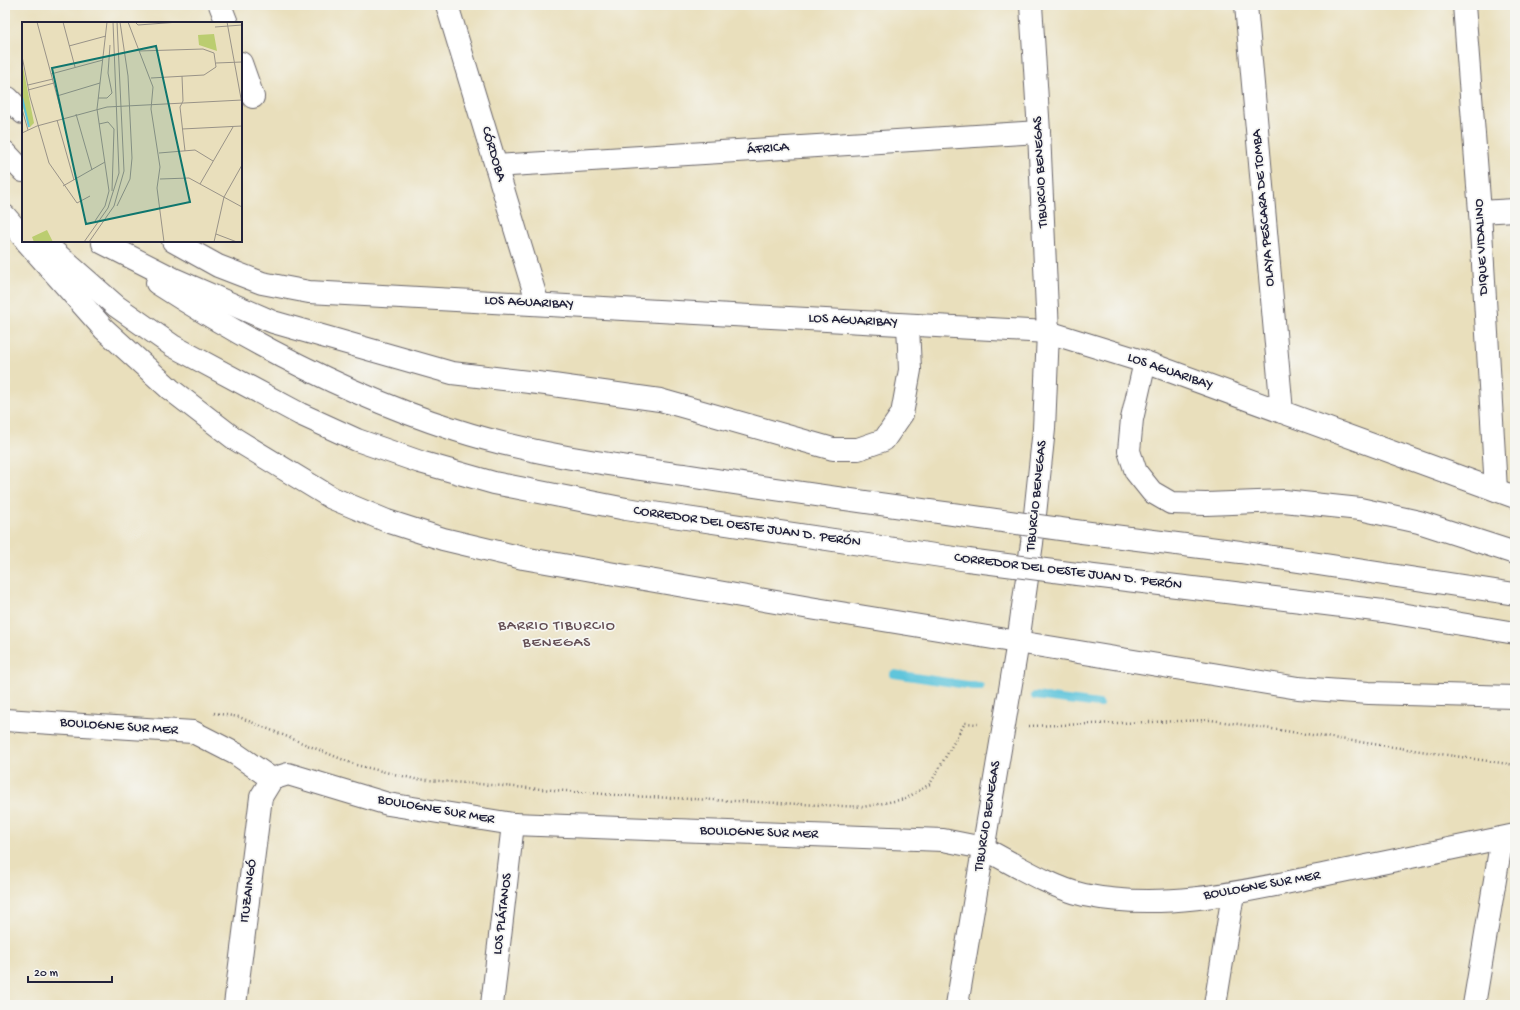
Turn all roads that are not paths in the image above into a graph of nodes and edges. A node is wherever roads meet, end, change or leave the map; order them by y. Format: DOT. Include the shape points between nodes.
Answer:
graph roads {
  1 [pos="220,5"];
  2 [pos="447,5"];
  3 [pos="1031,5"];
  4 [pos="1246,5"];
  5 [pos="1464,5"];
  6 [pos="227,22"];
  7 [pos="242,66"];
  8 [pos="253,97"];
  9 [pos="1039,132"];
  10 [pos="5,152"];
  11 [pos="496,166"];
  12 [pos="22,170"];
  13 [pos="5,209"];
  14 [pos="1515,210"];
  15 [pos="1480,212"];
  16 [pos="5,216"];
  17 [pos="22,223"];
  18 [pos="22,236"];
  19 [pos="27,242"];
  20 [pos="43,242"];
  21 [pos="102,242"];
  22 [pos="175,242"];
  23 [pos="538,304"];
  24 [pos="908,325"];
  25 [pos="1048,332"];
  26 [pos="1145,362"];
  27 [pos="1282,412"];
  28 [pos="1505,494"];
  29 [pos="1515,553"];
  30 [pos="1515,594"];
  31 [pos="1515,633"];
  32 [pos="1018,642"];
  33 [pos="1515,697"];
  34 [pos="5,720"];
  35 [pos="272,779"];
  36 [pos="513,824"];
  37 [pos="1508,837"];
  38 [pos="983,848"];
  39 [pos="1233,894"];
  40 [pos="235,1005"];
  41 [pos="492,1005"];
  42 [pos="957,1005"];
  43 [pos="1215,1005"];
  44 [pos="1474,1005"];
  1 -- 6 [label="main road"];
  2 -- 11 [label="main road, CÓRDOBA"];
  3 -- 9 [label="main road, TIBURCIO BENEGAS"];
  4 -- 27 [label="main road, OLAYA PESCARA DE TOMBA"];
  5 -- 15 [label="main road, DIQUE VIDALINO"];
  7 -- 8 [label="main road"];
  9 -- 11 [label="main road, ÁFRICA"];
  9 -- 25 [label="main road, TIBURCIO BENEGAS"];
  10 -- 12 [label="main road"];
  11 -- 23 [label="main road, CÓRDOBA"];
  13 -- 17 [label="main road"];
  14 -- 15 [label="main road"];
  15 -- 28 [label="main road, DIQUE VIDALINO"];
  16 -- 18 [label="main road"];
  19 -- 32 [label="main road" via="104,329 170,389 235,439 332,498 387,521 443,539 523,558"];
  20 -- 31 [label="main road, CORREDOR DEL OESTE JUAN D. PERÓN, bridge" via="116,306 172,346 300,414 357,440 420,462 494,483 626,509 968,560 1383,611"];
  21 -- 24 [label="main road" via="174,279 274,322 452,374 660,400 833,449 858,449 884,440 902,414 910,370"];
  21 -- 30 [label="main road, bridge" via="214,320 350,390 458,431 558,457 837,498 1240,552"];
  22 -- 23 [label="main road, LOS AGUARIBAY" via="218,266 262,283 309,292"];
  23 -- 24 [label="main road, LOS AGUARIBAY"];
  24 -- 25 [label="main road, LOS AGUARIBAY"];
  25 -- 26 [label="main road, LOS AGUARIBAY"];
  25 -- 32 [label="main road, TIBURCIO BENEGAS" via="1040,480"];
  26 -- 27 [label="main road, LOS AGUARIBAY"];
  26 -- 29 [label="main road" via="1132,419 1129,451 1136,472 1152,492 1171,503 1284,501 1360,509 1419,522"];
  27 -- 28 [label="main road, LOS AGUARIBAY"];
  32 -- 33 [label="main road" via="1298,688 1369,693"];
  32 -- 38 [label="main road, TIBURCIO BENEGAS"];
  34 -- 35 [label="main road, BOULOGNE SUR MER" via="193,732 236,754"];
  35 -- 36 [label="main road, BOULOGNE SUR MER" via="288,774 388,804"];
  35 -- 40 [label="main road, ITUZAINGÓ" via="261,797"];
  36 -- 38 [label="main road, BOULOGNE SUR MER" via="943,840"];
  36 -- 41 [label="main road, LOS PLÁTANOS"];
  37 -- 39 [label="main road, BOULOGNE SUR MER"];
  37 -- 44 [label="main road"];
  38 -- 39 [label="main road, BOULOGNE SUR MER" via="1058,886 1083,895 1142,901"];
  38 -- 42 [label="main road, TIBURCIO BENEGAS"];
  39 -- 43 [label="main road"];
}
